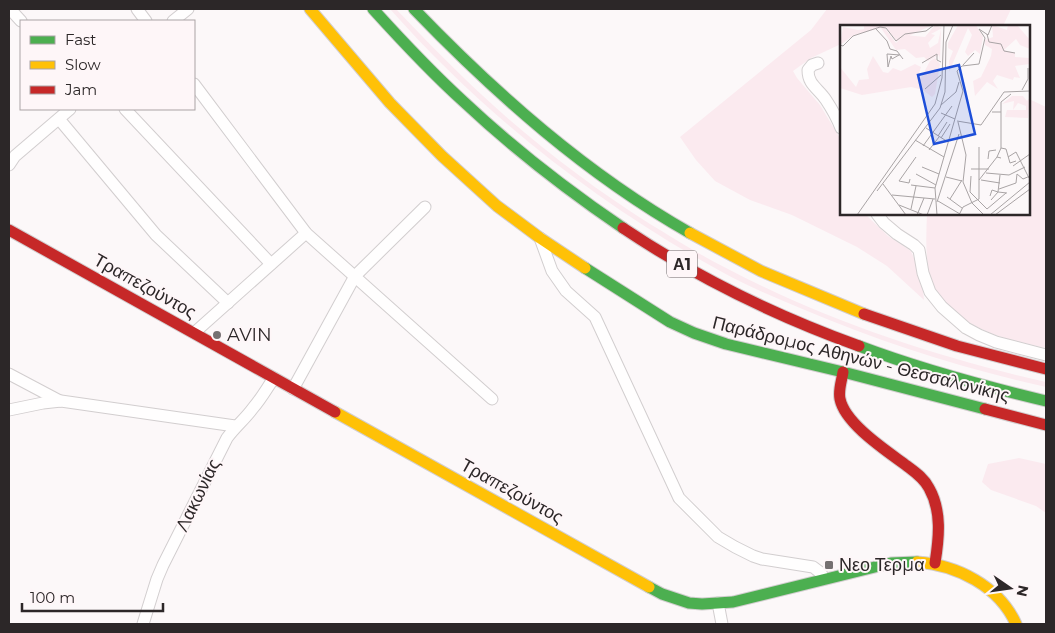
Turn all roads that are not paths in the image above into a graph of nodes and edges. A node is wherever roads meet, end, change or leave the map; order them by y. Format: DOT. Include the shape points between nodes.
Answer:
graph roads {
  1 [pos="10,9"];
  2 [pos="137,9"];
  3 [pos="188,9"];
  4 [pos="310,9"];
  5 [pos="373,9"];
  6 [pos="414,9"];
  7 [pos="145,20"];
  8 [pos="174,20"];
  9 [pos="20,21"];
  10 [pos="818,63"];
  11 [pos="195,85"];
  12 [pos="69,110"];
  13 [pos="127,110"];
  14 [pos="59,118"];
  15 [pos="840,126"];
  16 [pos="9,165"];
  17 [pos="425,207"];
  18 [pos="878,215"];
  19 [pos="9,230"];
  20 [pos="306,233"];
  21 [pos="540,238"];
  22 [pos="271,264"];
  23 [pos="355,276"];
  24 [pos="228,303"];
  25 [pos="194,333"];
  26 [pos="1046,355"];
  27 [pos="1046,369"];
  28 [pos="844,372"];
  29 [pos="9,374"];
  30 [pos="274,378"];
  31 [pos="294,389"];
  32 [pos="492,399"];
  33 [pos="1046,401"];
  34 [pos="61,402"];
  35 [pos="9,410"];
  36 [pos="1046,425"];
  37 [pos="235,426"];
  38 [pos="935,564"];
  39 [pos="824,579"];
  40 [pos="718,603"];
  41 [pos="143,624"];
  42 [pos="722,624"];
  43 [pos="1016,624"];
  1 -- 9 [label="street"];
  2 -- 7 [label="street"];
  3 -- 8 [label="street"];
  4 -- 21 [label="main road, Παράδρομος Αθηνών - Θεσσαλονίκης" via="390,104 430,144 497,206"];
  5 -- 33 [label="main road, Α1" via="453,93 526,157 583,201 685,266 748,299 854,344 912,365"];
  6 -- 27 [label="main road, Α1" via="476,72 561,145 638,201 708,244 762,272 851,310 923,336"];
  10 -- 15 [label="street" via="808,70 808,77 825,98"];
  11 -- 20 [label="street"];
  12 -- 14 [label="street"];
  13 -- 22 [label="street"];
  14 -- 16 [label="street"];
  14 -- 24 [label="street" via="156,235"];
  17 -- 23 [label="street"];
  18 -- 26 [label="street" via="918,250 930,292 966,328 996,342"];
  19 -- 25 [label="main road, Τραπεζούντος"];
  20 -- 22 [label="street"];
  20 -- 23 [label="street"];
  21 -- 28 [label="main road, Παράδρομος Αθηνών - Θεσσαλονίκης" via="642,305 694,333 726,344"];
  21 -- 39 [label="street" via="552,271 566,291 594,316 679,498 718,536 735,547 762,559 813,567"];
  22 -- 24 [label="street"];
  23 -- 31 [label="street"];
  23 -- 32 [label="street"];
  24 -- 25 [label="street"];
  25 -- 30 [label="main road, Τραπεζούντος"];
  28 -- 36 [label="main road, Παράδρομος Αθηνών - Θεσσαλονίκης"];
  28 -- 38 [label="main road" via="840,394 846,414 857,427 919,475 928,486 939,518"];
  29 -- 34 [label="street"];
  30 -- 31 [label="main road, Τραπεζούντος"];
  30 -- 37 [label="street, Λακωνίας" via="256,405"];
  31 -- 40 [label="main road, Τραπεζούντος" via="648,587 689,603"];
  34 -- 35 [label="street"];
  34 -- 37 [label="street"];
  37 -- 41 [label="street, Λακωνίας" via="163,565"];
  38 -- 39 [label="main road, Τραπεζούντος" via="891,563"];
  38 -- 43 [label="main road, Τραπεζούντος" via="974,579 1006,606"];
  39 -- 40 [label="main road, Τραπεζούντος"];
  40 -- 42 [label="street"];
}
